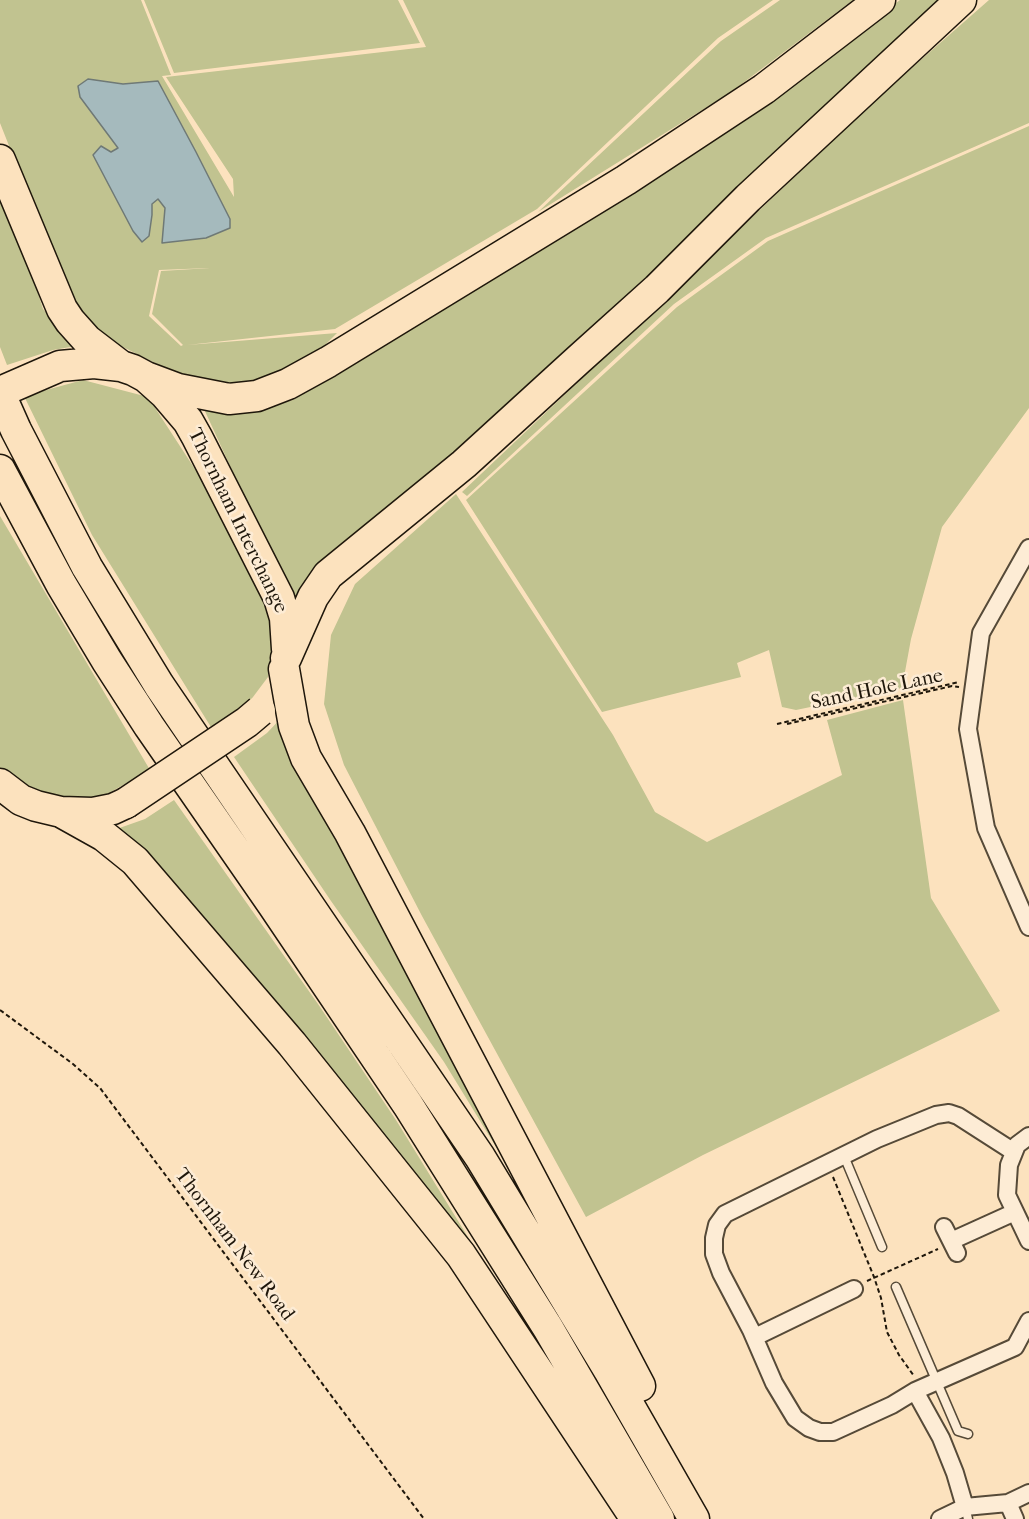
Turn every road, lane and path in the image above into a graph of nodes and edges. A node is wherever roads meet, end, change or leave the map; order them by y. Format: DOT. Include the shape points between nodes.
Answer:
graph roads {
  1 [pos="880,0"];
  2 [pos="961,0"];
  3 [pos="0,160"];
  4 [pos="134,372"];
  5 [pos="0,393"];
  6 [pos="0,470"];
  7 [pos="1029,550"];
  8 [pos="285,663"];
  9 [pos="974,684"];
  10 [pos="777,724"];
  11 [pos="787,724"];
  12 [pos="7,792"];
  13 [pos="61,813"];
  14 [pos="1024,899"];
  15 [pos="1029,927"];
  16 [pos="0,1010"];
  17 [pos="1029,1136"];
  18 [pos="1014,1152"];
  19 [pos="844,1156"];
  20 [pos="827,1164"];
  21 [pos="1015,1212"];
  22 [pos="951,1241"];
  23 [pos="1029,1241"];
  24 [pos="882,1247"];
  25 [pos="874,1277"];
  26 [pos="896,1287"];
  27 [pos="854,1289"];
  28 [pos="1029,1321"];
  29 [pos="755,1337"];
  30 [pos="924,1387"];
  31 [pos="968,1434"];
  32 [pos="1029,1493"];
  33 [pos="1012,1511"];
  34 [pos="966,1513"];
  35 [pos="423,1519"];
  36 [pos="636,1519"];
  37 [pos="659,1519"];
  38 [pos="694,1519"];
  39 [pos="710,1519"];
  40 [pos="940,1519"];
  1 -- 4 [label="highway" via="764,89 626,180 288,384 257,396 228,399 178,389"];
  2 -- 8 [label="highway" via="748,198 657,289 464,464 328,575 313,597"];
  3 -- 4 [label="highway" via="62,309 78,331 104,355"];
  4 -- 5 [label="highway" via="94,363 60,366"];
  4 -- 8 [label="highway, Thornham Interchange" via="165,394 188,421 279,598 287,629"];
  5 -- 38 [label="highway" via="87,567 159,685 480,1157"];
  6 -- 37 [label="highway" via="107,661 408,1105 548,1328"];
  7 -- 9 [label="street" via="981,633"];
  8 -- 13 [label="highway, Thornham Interchange, bridge" via="272,696 247,722 126,803 93,813"];
  8 -- 39 [label="highway" via="294,726 306,758 350,833"];
  9 -- 10 [label="path"];
  9 -- 11 [label="path, Sand Hole Lane"];
  9 -- 14 [label="street" via="968,729 986,828"];
  12 -- 13 [label="highway, Thornham Interchange"];
  13 -- 36 [label="highway" via="104,836 135,861 292,1044 461,1255"];
  14 -- 15 [label="street"];
  16 -- 35 [label="path, Thornham New Road" via="100,1088"];
  17 -- 18 [label="street"];
  18 -- 19 [label="street" via="949,1113 877,1139"];
  18 -- 21 [label="street" via="1009,1165 1008,1195"];
  19 -- 20 [label="street"];
  19 -- 24 [label="lane"];
  20 -- 25 [label="path"];
  20 -- 29 [label="street" via="725,1214 717,1225 714,1254"];
  21 -- 22 [label="street"];
  21 -- 23 [label="street"];
  22 -- 25 [label="path"];
  25 -- 27 [label="path"];
  25 -- 30 [label="path" via="887,1332"];
  26 -- 30 [label="lane"];
  27 -- 29 [label="street"];
  28 -- 30 [label="street" via="1015,1347"];
  29 -- 30 [label="street" via="774,1383 795,1418 820,1432 833,1432 856,1423"];
  30 -- 31 [label="lane" via="957,1431"];
  30 -- 34 [label="street"];
  32 -- 33 [label="street"];
  33 -- 34 [label="street"];
  34 -- 40 [label="street"];
}
